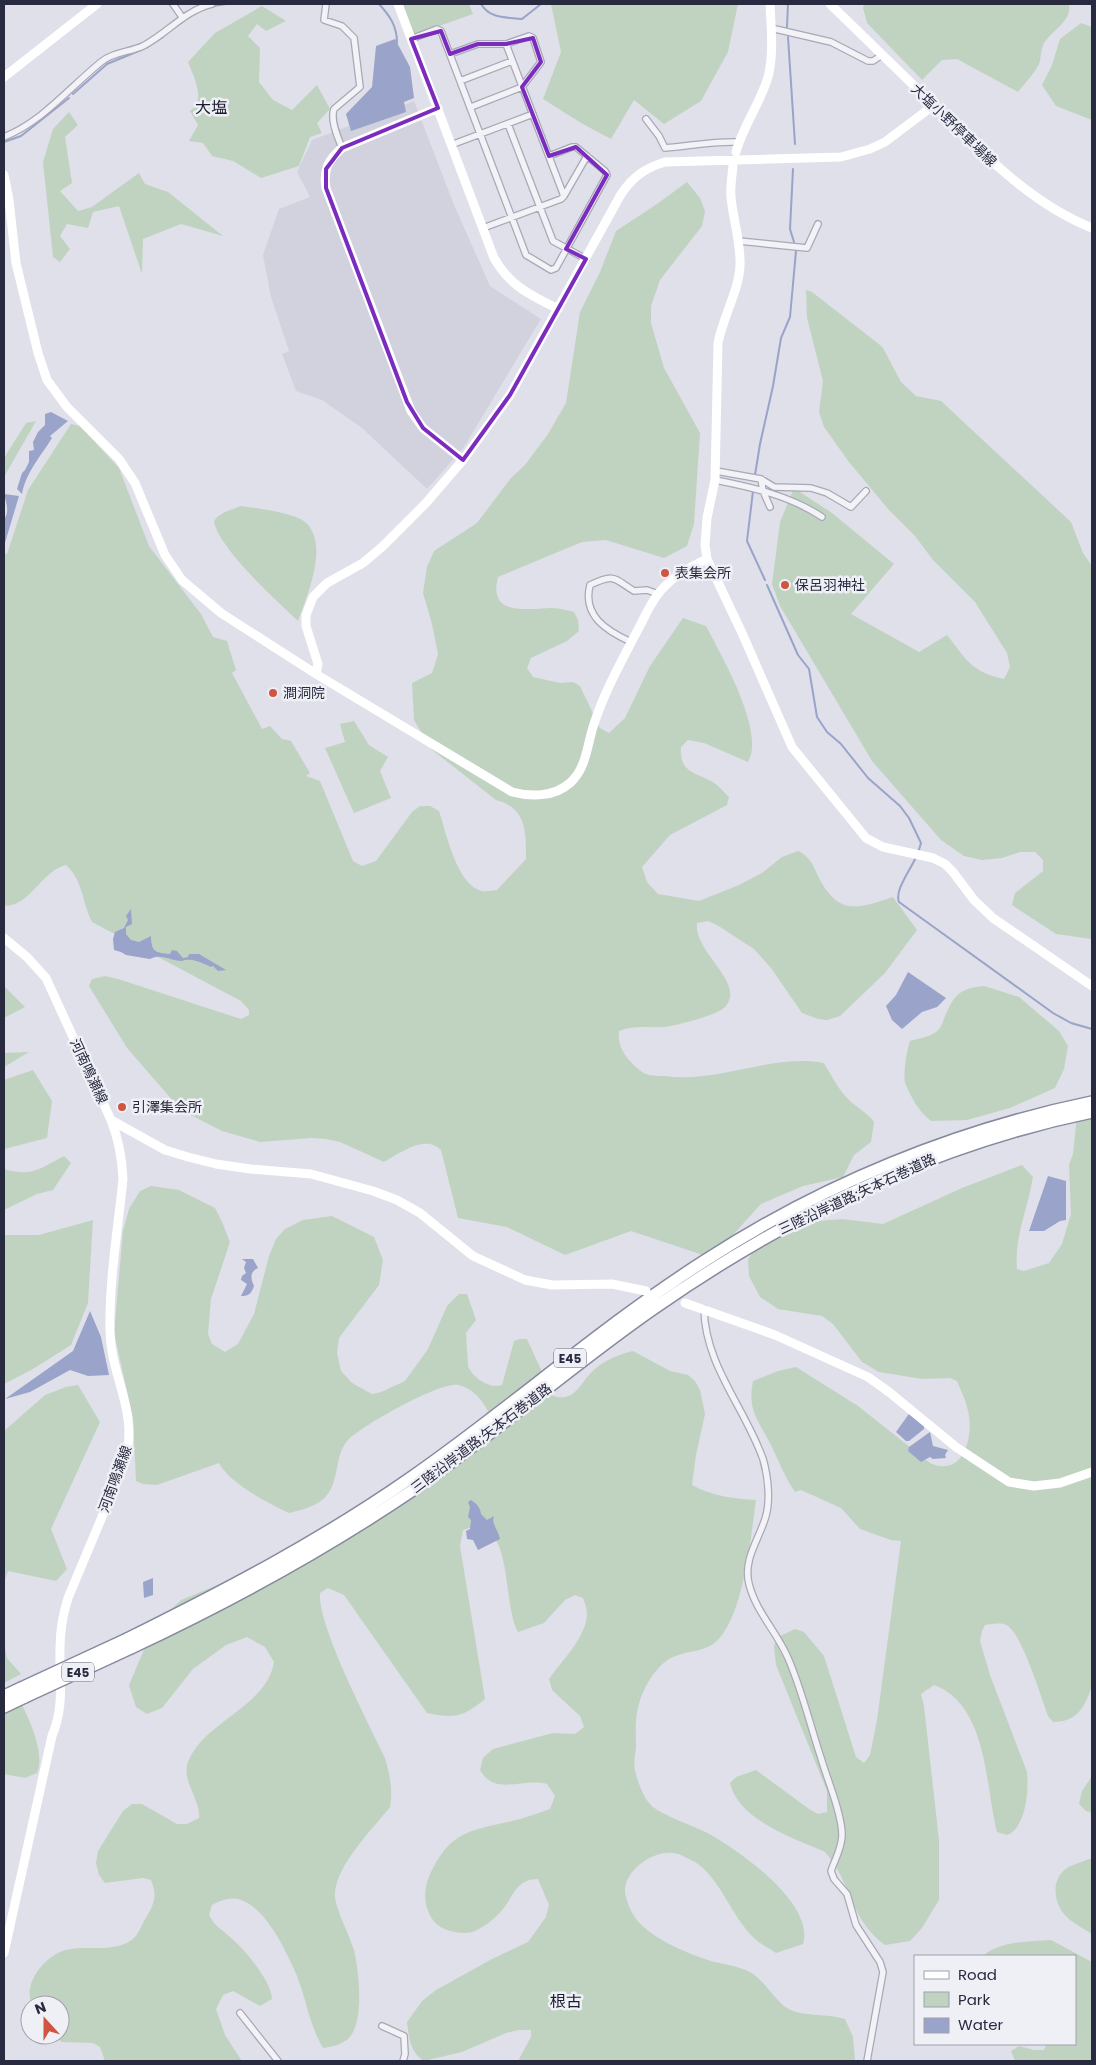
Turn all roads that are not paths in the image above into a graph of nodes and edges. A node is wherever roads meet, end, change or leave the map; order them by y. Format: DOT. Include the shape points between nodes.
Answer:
graph roads {
  1 [pos="97,4"];
  2 [pos="174,4"];
  3 [pos="212,4"];
  4 [pos="326,4"];
  5 [pos="398,4"];
  6 [pos="770,4"];
  7 [pos="830,4"];
  8 [pos="182,17"];
  9 [pos="771,28"];
  10 [pos="411,39"];
  11 [pos="506,44"];
  12 [pos="450,54"];
  13 [pos="882,55"];
  14 [pos="512,61"];
  15 [pos="4,77"];
  16 [pos="460,80"];
  17 [pos="522,87"];
  18 [pos="934,105"];
  19 [pos="471,107"];
  20 [pos="438,108"];
  21 [pos="533,114"];
  22 [pos="646,118"];
  23 [pos="508,124"];
  24 [pos="481,134"];
  25 [pos="4,137"];
  26 [pos="738,142"];
  27 [pos="451,145"];
  28 [pos="342,148"];
  29 [pos="736,152"];
  30 [pos="549,156"];
  31 [pos="587,156"];
  32 [pos="733,166"];
  33 [pos="4,175"];
  34 [pos="564,196"];
  35 [pos="540,207"];
  36 [pos="512,217"];
  37 [pos="818,224"];
  38 [pos="483,228"];
  39 [pos="1092,228"];
  40 [pos="739,241"];
  41 [pos="566,249"];
  42 [pos="586,259"];
  43 [pos="558,309"];
  44 [pos="463,460"];
  45 [pos="715,476"];
  46 [pos="761,479"];
  47 [pos="763,491"];
  48 [pos="866,491"];
  49 [pos="770,507"];
  50 [pos="822,517"];
  51 [pos="707,559"];
  52 [pos="658,594"];
  53 [pos="632,642"];
  54 [pos="316,674"];
  55 [pos="4,938"];
  56 [pos="1092,986"];
  57 [pos="1092,1102"];
  58 [pos="1092,1112"];
  59 [pos="111,1120"];
  60 [pos="1033,1121"];
  61 [pos="646,1292"];
  62 [pos="685,1303"];
  63 [pos="704,1309"];
  64 [pos="1092,1472"];
  65 [pos="23,1692"];
  66 [pos="4,1696"];
  67 [pos="4,1707"];
  68 [pos="4,1954"];
  69 [pos="240,2013"];
  70 [pos="382,2026"];
  71 [pos="278,2061"];
  72 [pos="403,2061"];
  73 [pos="867,2061"];
  1 -- 15 [label="street"];
  2 -- 8 [label="street"];
  3 -- 8 [label="street"];
  4 -- 28 [label="street" via="324,20 342,26 354,38 360,87 333,112"];
  5 -- 10 [label="street"];
  6 -- 9 [label="street"];
  7 -- 13 [label="street, 大塩小野停車場線"];
  8 -- 25 [label="street" via="143,46 103,60 50,109"];
  9 -- 13 [label="street" via="831,42 868,61"];
  9 -- 26 [label="street" via="768,78"];
  10 -- 12 [label="street" via="437,29 441,31"];
  10 -- 20 [label="street"];
  11 -- 12 [label="street" via="478,44"];
  11 -- 14 [label="street"];
  11 -- 17 [label="street" via="529,36 533,38 541,62"];
  12 -- 16 [label="street"];
  13 -- 18 [label="street, 大塩小野停車場線"];
  14 -- 16 [label="street"];
  14 -- 17 [label="street"];
  16 -- 19 [label="street"];
  17 -- 19 [label="street"];
  17 -- 21 [label="street"];
  18 -- 39 [label="street, 大塩小野停車場線" via="1020,185 1064,215"];
  18 -- 42 [label="street" via="885,142 841,157 678,161 652,166 626,186"];
  19 -- 24 [label="street"];
  20 -- 27 [label="street"];
  20 -- 28 [label="street"];
  21 -- 23 [label="street"];
  21 -- 30 [label="street"];
  22 -- 26 [label="street" via="665,148 694,143"];
  23 -- 24 [label="street"];
  23 -- 35 [label="street"];
  24 -- 27 [label="street"];
  24 -- 36 [label="street"];
  26 -- 29 [label="street"];
  27 -- 38 [label="street"];
  28 -- 44 [label="street" via="326,169 326,188 404,394 423,428"];
  30 -- 31 [label="street" via="572,147"];
  30 -- 34 [label="street"];
  31 -- 34 [label="street"];
  31 -- 41 [label="street" via="607,175"];
  32 -- 40 [label="street" via="731,198"];
  33 -- 54 [label="street" via="16,263 38,353 48,380 67,407 119,459 135,484 165,555 182,580 221,613"];
  34 -- 35 [label="street"];
  35 -- 36 [label="street"];
  35 -- 41 [label="street" via="553,241"];
  36 -- 38 [label="street"];
  36 -- 41 [label="street" via="529,258 552,270"];
  37 -- 40 [label="street" via="807,248"];
  38 -- 43 [label="street" via="494,258 509,280 531,296"];
  40 -- 45 [label="street" via="738,280 718,343"];
  41 -- 42 [label="street"];
  42 -- 43 [label="street"];
  43 -- 44 [label="street" via="510,395"];
  44 -- 54 [label="street" via="382,547 363,563 327,583 313,597 306,615 306,626 318,664"];
  45 -- 46 [label="street"];
  45 -- 47 [label="street"];
  45 -- 51 [label="street" via="705,534"];
  46 -- 47 [label="street"];
  46 -- 48 [label="street" via="774,487 811,488 851,507"];
  47 -- 49 [label="street"];
  47 -- 50 [label="street"];
  51 -- 52 [label="street" via="675,576"];
  51 -- 56 [label="street" via="792,747 858,830 874,844 933,858 945,864 993,918"];
  52 -- 53 [label="street"];
  52 -- 53 [label="street" via="647,590 634,592 619,580 609,577 590,585 587,598 594,615 608,631"];
  53 -- 54 [label="street" via="599,708 583,764 569,783 542,795 512,792"];
  55 -- 59 [label="street, 河南鳴瀬線" via="46,978"];
  57 -- 60 [label="highway, 三陸沿岸道路;矢本石巻道路 / E45"];
  58 -- 60 [label="highway, 三陸沿岸道路;矢本石巻道路 / E45"];
  59 -- 61 [label="street" via="165,1150 188,1157 250,1169 311,1174 398,1200 420,1213 473,1256 525,1280 552,1285 612,1284"];
  59 -- 68 [label="street, 河南鳴瀬線" via="122,1156 123,1179 110,1332 113,1358 128,1414 129,1443 125,1462 64,1613 59,1720 52,1736"];
  60 -- 65 [label="highway, 三陸沿岸道路;矢本石巻道路 / E45, bridge" via="956,1139 910,1156 762,1226 650,1298 443,1455 364,1510 129,1643"];
  62 -- 63 [label="street"];
  63 -- 64 [label="street" via="775,1335 868,1377 956,1447 1009,1482 1034,1486 1060,1483"];
  63 -- 73 [label="street" via="704,1325 712,1355 745,1416 763,1461 768,1492 766,1518 748,1565 748,1582 755,1602 788,1657 836,1806 842,1834 840,1850 831,1871 847,1894 856,1925 883,1972"];
  65 -- 66 [label="highway, 三陸沿岸道路;矢本石巻道路 / E45"];
  65 -- 67 [label="highway, 三陸沿岸道路;矢本石巻道路 / E45"];
  69 -- 71 [label="street"];
  70 -- 72 [label="street" via="404,2036"];
}
